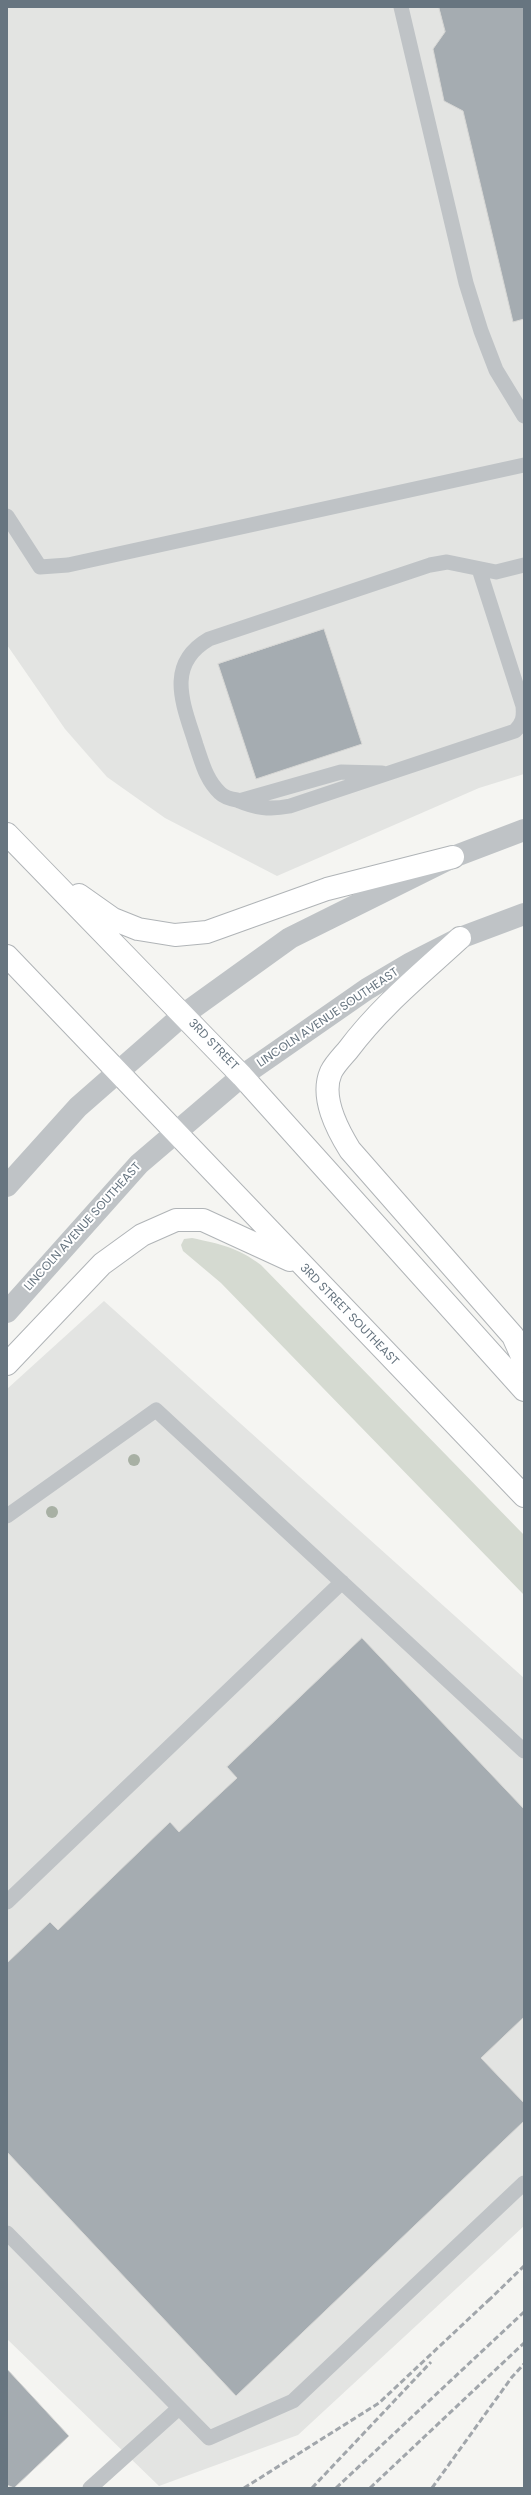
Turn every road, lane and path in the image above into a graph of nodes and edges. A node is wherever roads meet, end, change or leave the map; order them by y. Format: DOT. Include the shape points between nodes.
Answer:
graph roads {
  1 [pos="401,7"];
  2 [pos="524,416"];
  3 [pos="524,465"];
  4 [pos="7,516"];
  5 [pos="524,565"];
  6 [pos="479,569"];
  7 [pos="524,830"];
  8 [pos="7,834"];
  9 [pos="453,858"];
  10 [pos="37,865"];
  11 [pos="524,914"];
  12 [pos="460,938"];
  13 [pos="7,956"];
  14 [pos="183,1015"];
  15 [pos="119,1072"];
  16 [pos="242,1076"];
  17 [pos="175,1131"];
  18 [pos="7,1186"];
  19 [pos="300,1265"];
  20 [pos="7,1312"];
  21 [pos="524,1361"];
  22 [pos="7,1364"];
  23 [pos="524,1390"];
  24 [pos="524,1496"];
  25 [pos="7,1516"];
  26 [pos="342,1582"];
  27 [pos="524,1751"];
  28 [pos="7,1902"];
  29 [pos="524,2183"];
  30 [pos="7,2233"];
  31 [pos="180,2408"];
  32 [pos="90,2488"];
  1 -- 2 [label="lane" via="480,331 496,370"];
  3 -- 4 [label="lane" via="68,565 40,567"];
  5 -- 6 [label="lane" via="496,572"];
  6 -- 6 [label="lane" via="524,716 521,725 515,731 290,806 271,810 253,807 221,795 209,782 180,689 186,660 195,646 208,638 447,562"];
  7 -- 9 [label="street"];
  8 -- 10 [label="highway"];
  9 -- 10 [label="highway" via="328,889 207,932 174,935 138,929 113,919"];
  9 -- 14 [label="street" via="290,938"];
  10 -- 14 [label="highway, 3RD STREET"];
  11 -- 12 [label="street, LINCOLN AVENUE SOUTHEAST"];
  12 -- 16 [label="street, LINCOLN AVENUE SOUTHEAST" via="367,989"];
  12 -- 21 [label="highway" via="369,1022 331,1072 328,1090 330,1105 339,1131 350,1150 513,1336"];
  13 -- 15 [label="highway"];
  14 -- 15 [label="street"];
  14 -- 16 [label="highway, 3RD STREET"];
  15 -- 17 [label="highway"];
  15 -- 18 [label="street" via="78,1107"];
  16 -- 17 [label="street, LINCOLN AVENUE SOUTHEAST"];
  16 -- 23 [label="highway"];
  17 -- 19 [label="highway, 3RD STREET SOUTHEAST"];
  17 -- 20 [label="street, LINCOLN AVENUE SOUTHEAST" via="139,1164"];
  19 -- 22 [label="highway" via="203,1220 176,1220 142,1235 102,1264"];
  19 -- 24 [label="highway, 3RD STREET SOUTHEAST"];
  25 -- 26 [label="lane" via="156,1410"];
  26 -- 27 [label="lane"];
  26 -- 28 [label="lane"];
  29 -- 31 [label="lane" via="293,2401 209,2438"];
  30 -- 31 [label="lane"];
  31 -- 32 [label="lane"];
}
